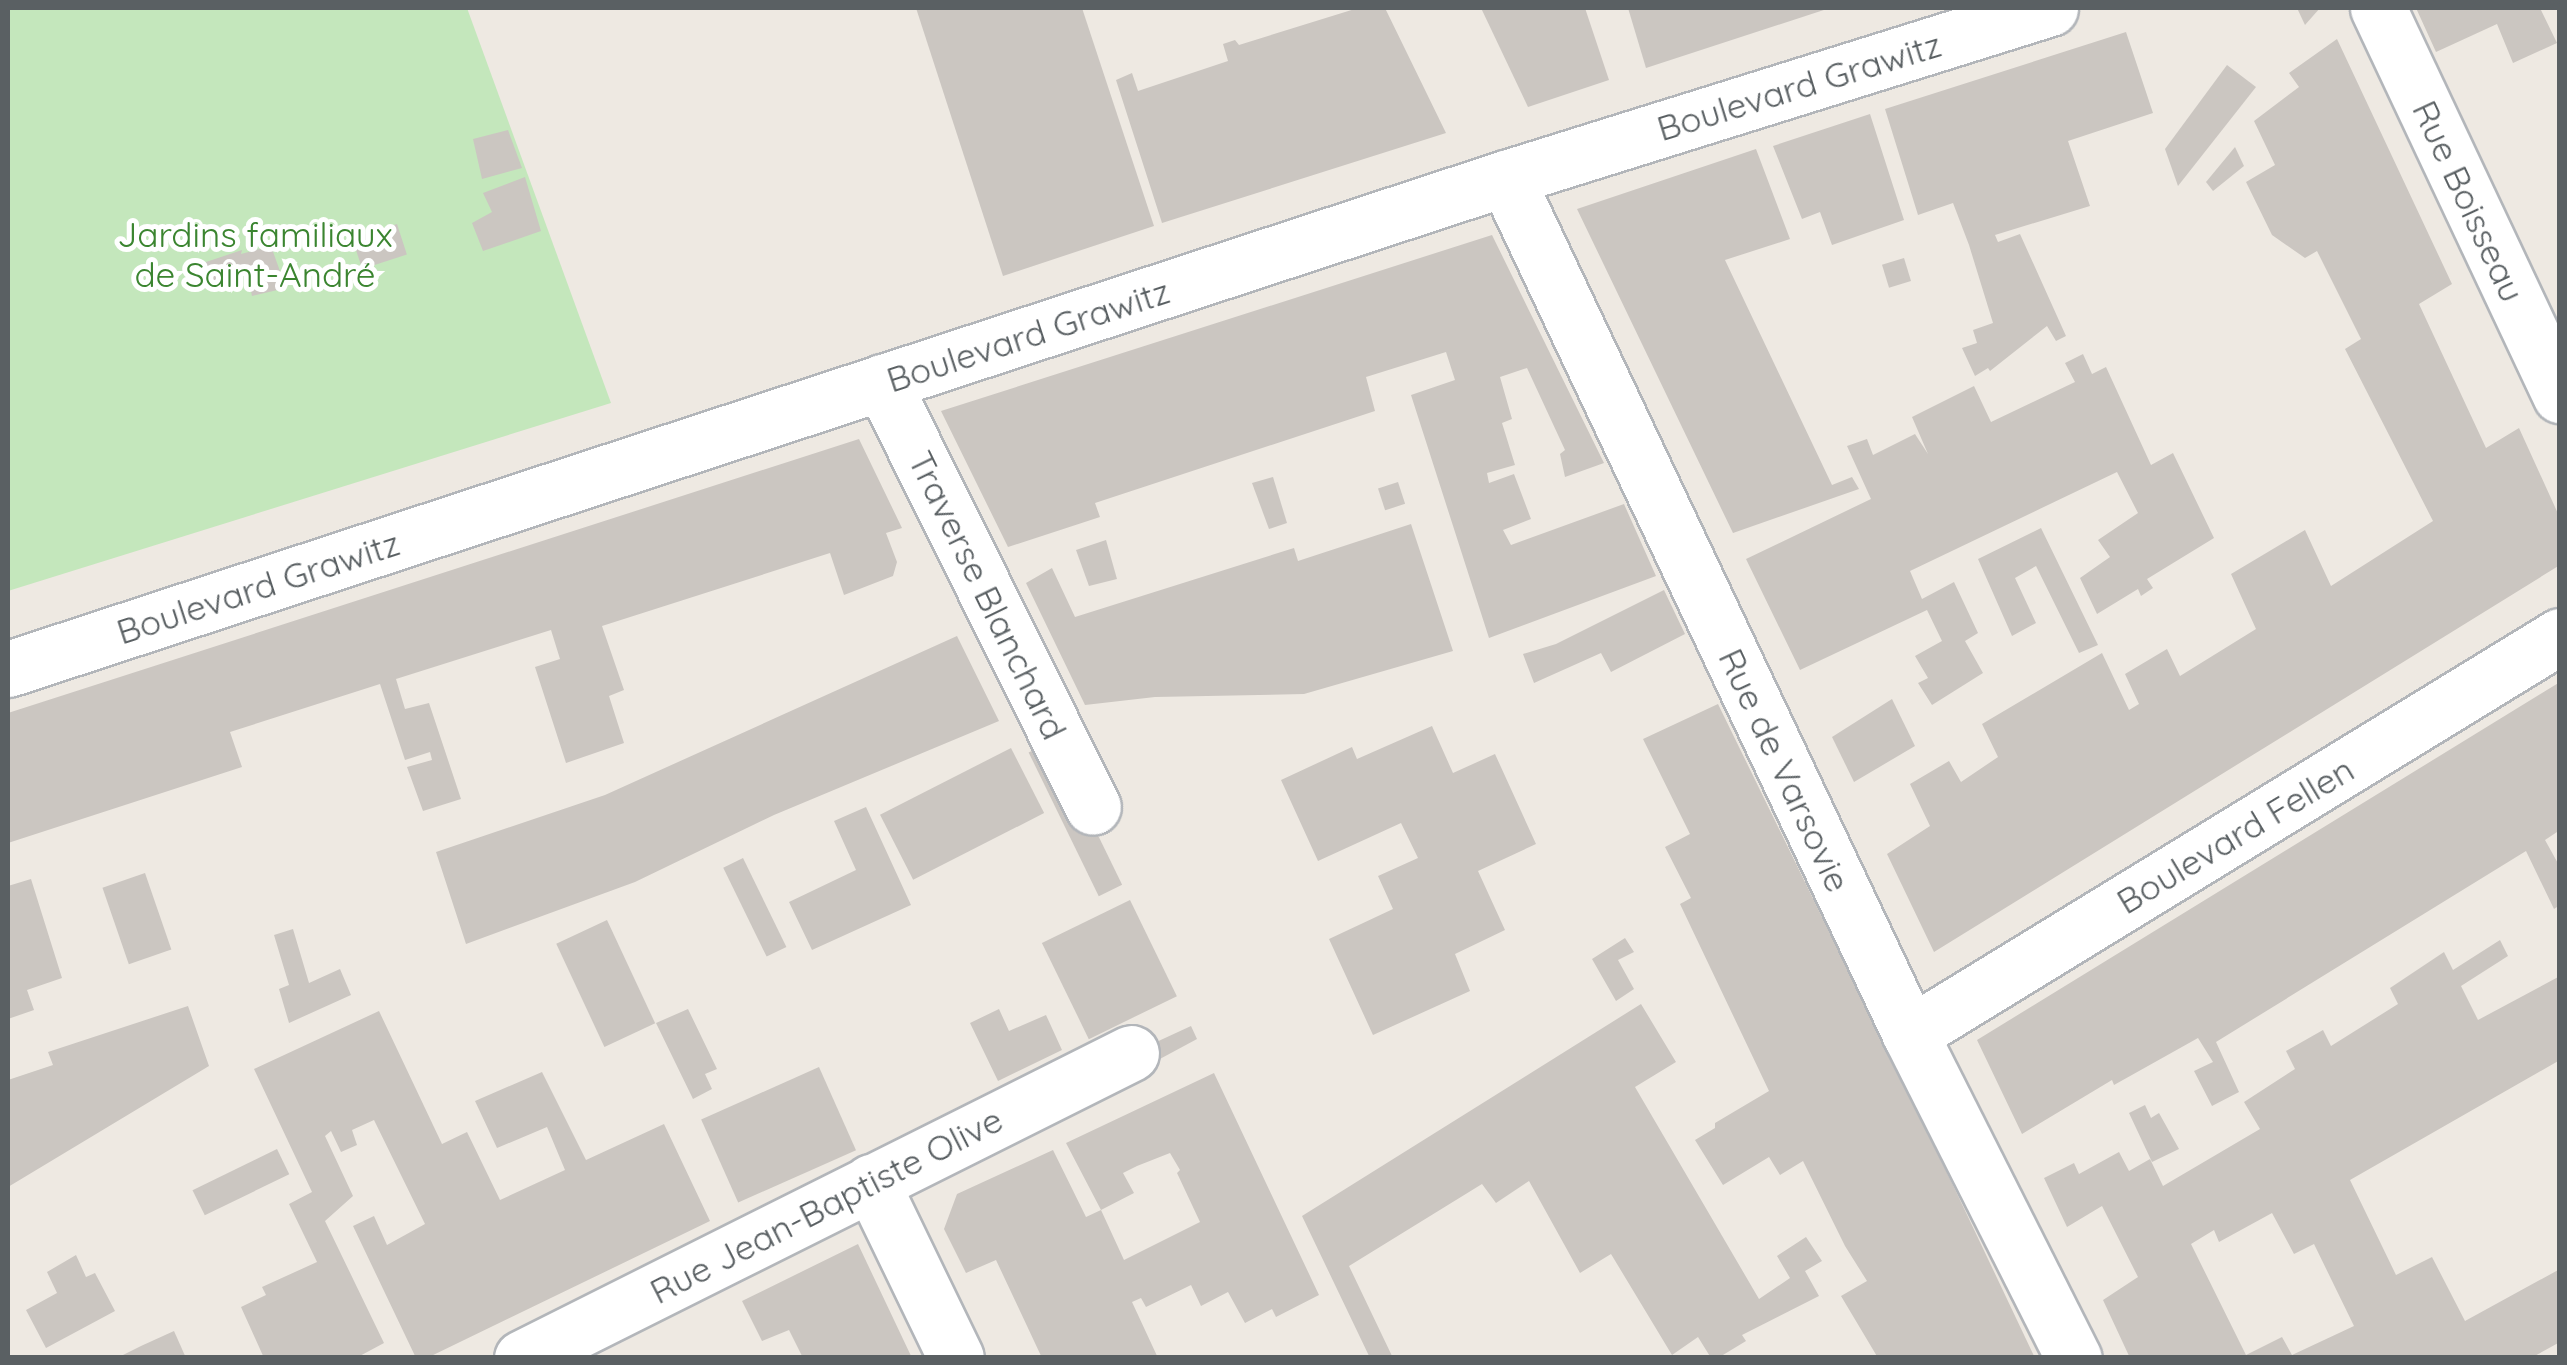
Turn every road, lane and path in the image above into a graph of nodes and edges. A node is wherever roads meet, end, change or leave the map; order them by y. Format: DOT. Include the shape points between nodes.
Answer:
graph roads {
  1 [pos="2050,8"];
  2 [pos="2378,8"];
  3 [pos="1506,178"];
  4 [pos="882,382"];
  5 [pos="2560,395"];
  6 [pos="2560,636"];
  7 [pos="8,669"];
  8 [pos="1093,808"];
  9 [pos="1910,1034"];
  10 [pos="1131,1052"];
  11 [pos="871,1182"];
  12 [pos="522,1358"];
  13 [pos="956,1358"];
  14 [pos="2074,1358"];
  1 -- 3 [label="street, Boulevard Grawitz"];
  2 -- 5 [label="street, Rue Boisseau"];
  3 -- 4 [label="street, Boulevard Grawitz"];
  3 -- 9 [label="street, Rue de Varsovie"];
  4 -- 7 [label="street, Boulevard Grawitz"];
  4 -- 8 [label="street, Traverse Blanchard"];
  6 -- 9 [label="street, Boulevard Fellen"];
  9 -- 14 [label="street, Rue de Varsovie"];
  10 -- 11 [label="street, Rue Jean-Baptiste Olive"];
  11 -- 12 [label="street, Rue Jean-Baptiste Olive"];
  11 -- 13 [label="street"];
}
